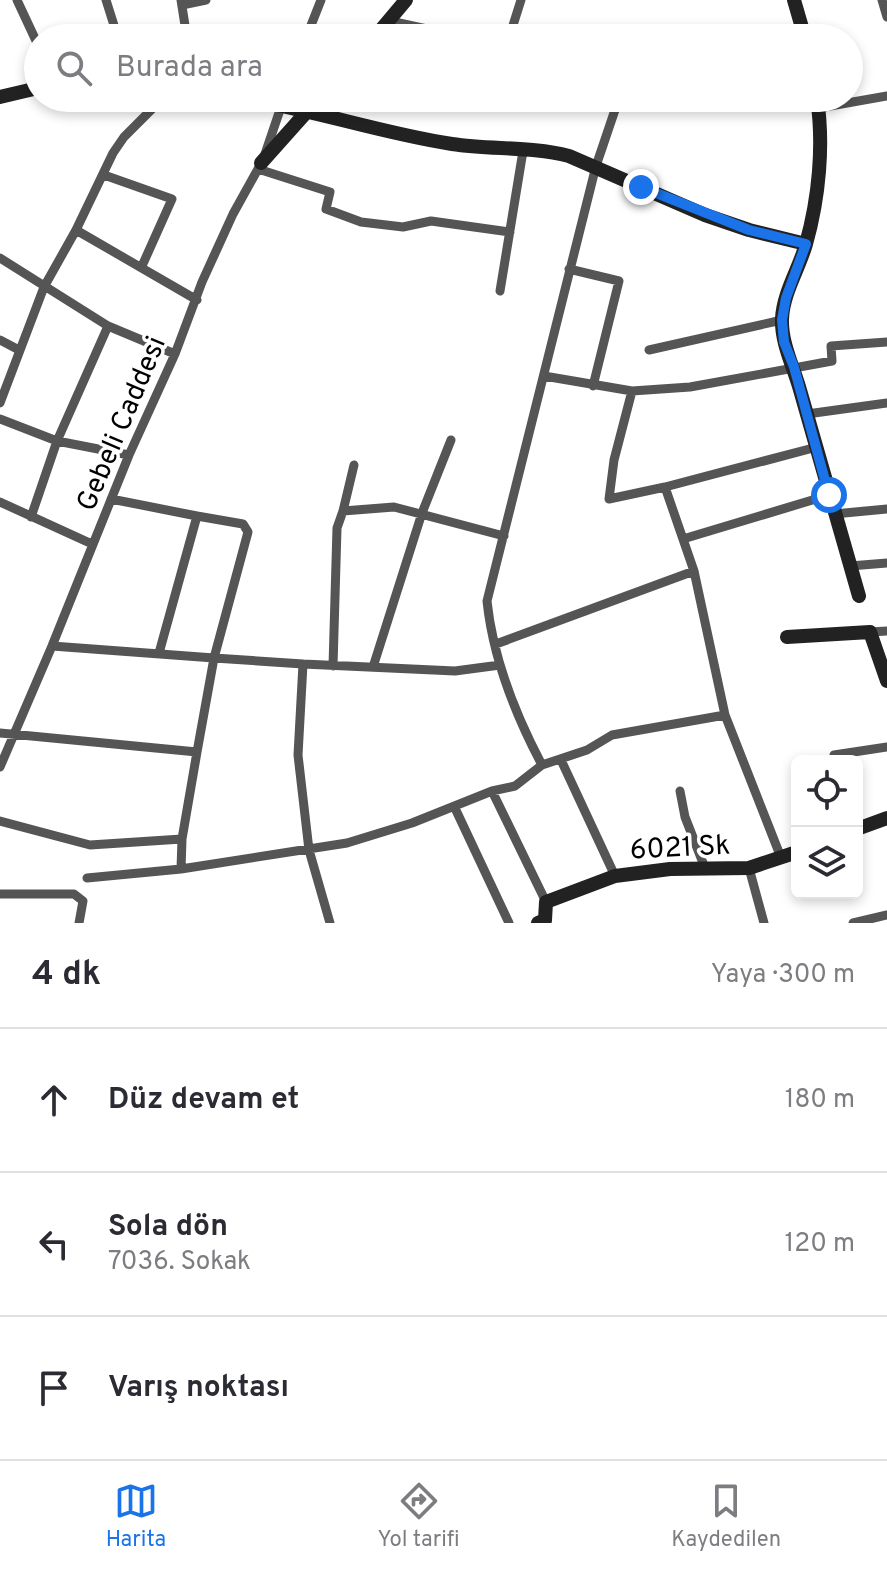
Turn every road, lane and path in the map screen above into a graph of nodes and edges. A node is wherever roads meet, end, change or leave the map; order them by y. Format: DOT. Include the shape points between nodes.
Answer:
graph roads {
  1 [pos="17,0"];
  2 [pos="106,0"];
  3 [pos="206,0"];
  4 [pos="321,0"];
  5 [pos="406,0"];
  6 [pos="521,0"];
  7 [pos="794,0"];
  8 [pos="882,0"];
  9 [pos="182,2"];
  10 [pos="887,17"];
  11 [pos="390,21"];
  12 [pos="28,24"];
  13 [pos="114,24"];
  14 [pos="185,24"];
  15 [pos="312,24"];
  16 [pos="387,24"];
  17 [pos="404,24"];
  18 [pos="513,24"];
  19 [pos="801,24"];
  20 [pos="24,91"];
  21 [pos="887,96"];
  22 [pos="0,97"];
  23 [pos="863,98"];
  24 [pos="149,112"];
  25 [pos="280,112"];
  26 [pos="306,112"];
  27 [pos="311,112"];
  28 [pos="614,112"];
  29 [pos="818,112"];
  30 [pos="523,151"];
  31 [pos="260,166"];
  32 [pos="596,166"];
  33 [pos="104,175"];
  34 [pos="76,230"];
  35 [pos="510,232"];
  36 [pos="806,244"];
  37 [pos="0,258"];
  38 [pos="142,266"];
  39 [pos="569,269"];
  40 [pos="44,287"];
  41 [pos="500,291"];
  42 [pos="197,300"];
  43 [pos="782,320"];
  44 [pos="108,326"];
  45 [pos="0,340"];
  46 [pos="887,342"];
  47 [pos="19,350"];
  48 [pos="649,350"];
  49 [pos="175,354"];
  50 [pos="794,367"];
  51 [pos="544,376"];
  52 [pos="593,386"];
  53 [pos="632,391"];
  54 [pos="0,403"];
  55 [pos="887,403"];
  56 [pos="807,414"];
  57 [pos="0,419"];
  58 [pos="451,440"];
  59 [pos="57,441"];
  60 [pos="817,447"];
  61 [pos="129,455"];
  62 [pos="354,465"];
  63 [pos="665,487"];
  64 [pos="829,495"];
  65 [pos="111,499"];
  66 [pos="0,502"];
  67 [pos="887,509"];
  68 [pos="343,511"];
  69 [pos="422,513"];
  70 [pos="834,514"];
  71 [pos="197,516"];
  72 [pos="31,517"];
  73 [pos="504,536"];
  74 [pos="683,539"];
  75 [pos="92,544"];
  76 [pos="887,563"];
  77 [pos="850,566"];
  78 [pos="694,571"];
  79 [pos="859,596"];
  80 [pos="887,631"];
  81 [pos="870,632"];
  82 [pos="787,637"];
  83 [pos="496,644"];
  84 [pos="52,646"];
  85 [pos="159,653"];
  86 [pos="214,658"];
  87 [pos="303,664"];
  88 [pos="500,665"];
  89 [pos="333,666"];
  90 [pos="373,667"];
  91 [pos="887,681"];
  92 [pos="725,715"];
  93 [pos="0,733"];
  94 [pos="14,734"];
  95 [pos="887,747"];
  96 [pos="197,752"];
  97 [pos="834,755"];
  98 [pos="561,760"];
  99 [pos="542,765"];
  100 [pos="0,767"];
  101 [pos="492,791"];
  102 [pos="680,791"];
  103 [pos="454,806"];
  104 [pos="887,818"];
  105 [pos="0,821"];
  106 [pos="862,827"];
  107 [pos="182,839"];
  108 [pos="309,850"];
  109 [pos="791,853"];
  110 [pos="780,855"];
  111 [pos="705,868"];
  112 [pos="749,868"];
  113 [pos="181,869"];
  114 [pos="615,876"];
  115 [pos="87,878"];
  116 [pos="0,894"];
  117 [pos="546,902"];
  118 [pos="887,915"];
  119 [pos="543,922"];
  120 [pos="79,923"];
  121 [pos="330,923"];
  122 [pos="509,923"];
  123 [pos="764,923"];
  124 [pos="853,923"];
  1 -- 12 [label="street"];
  2 -- 13 [label="street"];
  3 -- 9 [label="street"];
  4 -- 15 [label="street"];
  5 -- 11 [label="street"];
  6 -- 18 [label="street"];
  7 -- 19 [label="street"];
  8 -- 10 [label="street"];
  9 -- 14 [label="street"];
  11 -- 16 [label="street"];
  11 -- 17 [label="street"];
  20 -- 22 [label="street"];
  21 -- 23 [label="street"];
  24 -- 33 [label="street" via="124,137"];
  25 -- 31 [label="street, Gebeli Caddesi"];
  26 -- 31 [label="street"];
  27 -- 30 [label="street" via="441,142"];
  28 -- 32 [label="street"];
  29 -- 36 [label="street" via="820,150"];
  30 -- 32 [label="street" via="548,151"];
  30 -- 35 [label="street"];
  31 -- 35 [label="street" via="330,192 326,209 361,222 403,227 431,221"];
  31 -- 42 [label="street, Gebeli Caddesi" via="233,214"];
  32 -- 36 [label="street" via="705,215"];
  32 -- 39 [label="street"];
  33 -- 34 [label="street"];
  33 -- 38 [label="street" via="172,199"];
  34 -- 38 [label="street"];
  34 -- 40 [label="street"];
  35 -- 41 [label="street"];
  36 -- 43 [label="street"];
  37 -- 40 [label="street"];
  38 -- 42 [label="street"];
  39 -- 51 [label="street"];
  39 -- 52 [label="street" via="619,281"];
  40 -- 44 [label="street"];
  40 -- 47 [label="street"];
  42 -- 49 [label="street, Gebeli Caddesi"];
  43 -- 48 [label="street"];
  43 -- 50 [label="street"];
  44 -- 49 [label="street"];
  44 -- 59 [label="street"];
  45 -- 47 [label="street"];
  46 -- 50 [label="street" via="831,346 832,361"];
  47 -- 54 [label="street"];
  49 -- 61 [label="street, Gebeli Caddesi"];
  50 -- 53 [label="street" via="690,387"];
  50 -- 56 [label="street"];
  51 -- 52 [label="street"];
  51 -- 73 [label="street"];
  52 -- 53 [label="street"];
  53 -- 63 [label="street" via="609,499"];
  55 -- 56 [label="street"];
  56 -- 60 [label="street"];
  57 -- 59 [label="street"];
  58 -- 69 [label="street"];
  59 -- 61 [label="street"];
  59 -- 72 [label="street"];
  60 -- 63 [label="street"];
  60 -- 64 [label="street"];
  61 -- 65 [label="street, Gebeli Caddesi"];
  62 -- 68 [label="street"];
  63 -- 74 [label="street"];
  64 -- 70 [label="street"];
  64 -- 74 [label="street"];
  65 -- 71 [label="street"];
  65 -- 75 [label="street, Gebeli Caddesi"];
  66 -- 72 [label="street"];
  67 -- 70 [label="street"];
  68 -- 69 [label="street" via="394,507"];
  68 -- 89 [label="street" via="337,528"];
  69 -- 73 [label="street"];
  69 -- 90 [label="street"];
  70 -- 77 [label="street"];
  71 -- 85 [label="street"];
  71 -- 86 [label="street" via="243,524 248,532"];
  72 -- 75 [label="street"];
  73 -- 83 [label="street" via="487,601"];
  74 -- 78 [label="street"];
  75 -- 84 [label="street, Gebeli Caddesi"];
  76 -- 77 [label="street"];
  77 -- 79 [label="street"];
  78 -- 83 [label="street"];
  78 -- 92 [label="street"];
  80 -- 81 [label="street"];
  81 -- 82 [label="street"];
  81 -- 91 [label="street"];
  83 -- 88 [label="street"];
  84 -- 85 [label="street"];
  84 -- 94 [label="street, Gebeli Caddesi"];
  85 -- 86 [label="street"];
  86 -- 87 [label="street"];
  86 -- 96 [label="street"];
  87 -- 89 [label="street"];
  87 -- 108 [label="street" via="298,755"];
  88 -- 90 [label="street" via="455,671"];
  88 -- 99 [label="street" via="516,717"];
  89 -- 90 [label="street"];
  92 -- 98 [label="street" via="612,735"];
  92 -- 110 [label="street"];
  93 -- 94 [label="street"];
  94 -- 96 [label="street"];
  94 -- 100 [label="street, Gebeli Caddesi"];
  95 -- 97 [label="street"];
  96 -- 107 [label="street"];
  98 -- 99 [label="street"];
  98 -- 114 [label="street"];
  99 -- 101 [label="street" via="515,786"];
  101 -- 103 [label="street"];
  101 -- 117 [label="street"];
  102 -- 111 [label="street"];
  103 -- 108 [label="street" via="347,843"];
  103 -- 122 [label="street"];
  104 -- 106 [label="street"];
  105 -- 107 [label="street" via="90,845"];
  107 -- 113 [label="street"];
  108 -- 113 [label="street"];
  108 -- 121 [label="street"];
  109 -- 110 [label="street, 6021 Sk"];
  110 -- 112 [label="street, 6021 Sk"];
  111 -- 112 [label="street, 6021 Sk"];
  111 -- 114 [label="street, 6021 Sk"];
  112 -- 123 [label="street"];
  113 -- 115 [label="street"];
  114 -- 117 [label="street, 6021 Sk"];
  116 -- 120 [label="street" via="74,894 83,901"];
  117 -- 119 [label="street"];
  118 -- 124 [label="street"];
}
